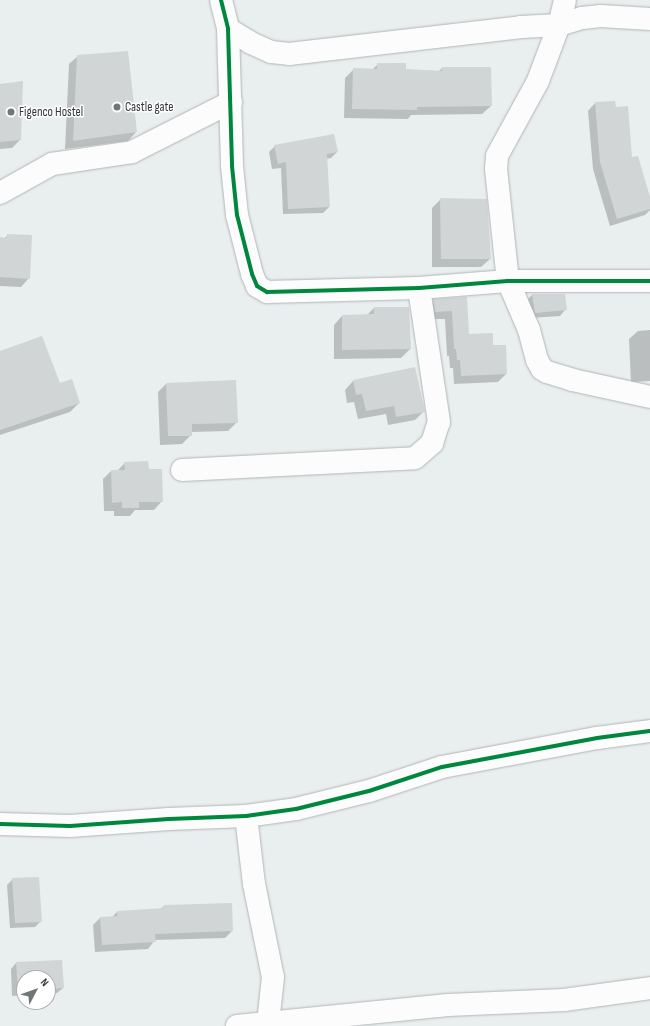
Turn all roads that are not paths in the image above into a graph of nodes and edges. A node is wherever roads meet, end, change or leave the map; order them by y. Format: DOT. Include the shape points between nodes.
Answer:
graph roads {
  1 [pos="221,0"];
  2 [pos="565,0"];
  3 [pos="650,18"];
  4 [pos="559,25"];
  5 [pos="228,29"];
  6 [pos="231,102"];
  7 [pos="0,193"];
  8 [pos="508,281"];
  9 [pos="650,281"];
  10 [pos="419,288"];
  11 [pos="650,397"];
  12 [pos="182,470"];
  13 [pos="650,731"];
  14 [pos="246,816"];
  15 [pos="0,824"];
  16 [pos="650,988"];
  17 [pos="268,1023"];
  18 [pos="237,1026"];
  1 -- 5 [label="street"];
  2 -- 4 [label="street"];
  3 -- 4 [label="street" via="601,16 582,18"];
  4 -- 5 [label="street" via="521,27 288,54 271,52"];
  4 -- 8 [label="street" via="538,81 496,156"];
  5 -- 6 [label="street"];
  6 -- 7 [label="street" via="132,152 52,164"];
  6 -- 10 [label="street" via="232,166 238,214 257,286 267,292"];
  8 -- 9 [label="street"];
  8 -- 10 [label="street"];
  8 -- 11 [label="street" via="542,369 573,380"];
  10 -- 12 [label="street" via="439,422 432,443 415,458"];
  13 -- 14 [label="street" via="442,767 369,791 296,809"];
  14 -- 15 [label="street" via="169,818 70,826"];
  14 -- 17 [label="street" via="254,884 273,977"];
  16 -- 17 [label="street" via="564,1000 448,1005"];
  17 -- 18 [label="street"];
}
